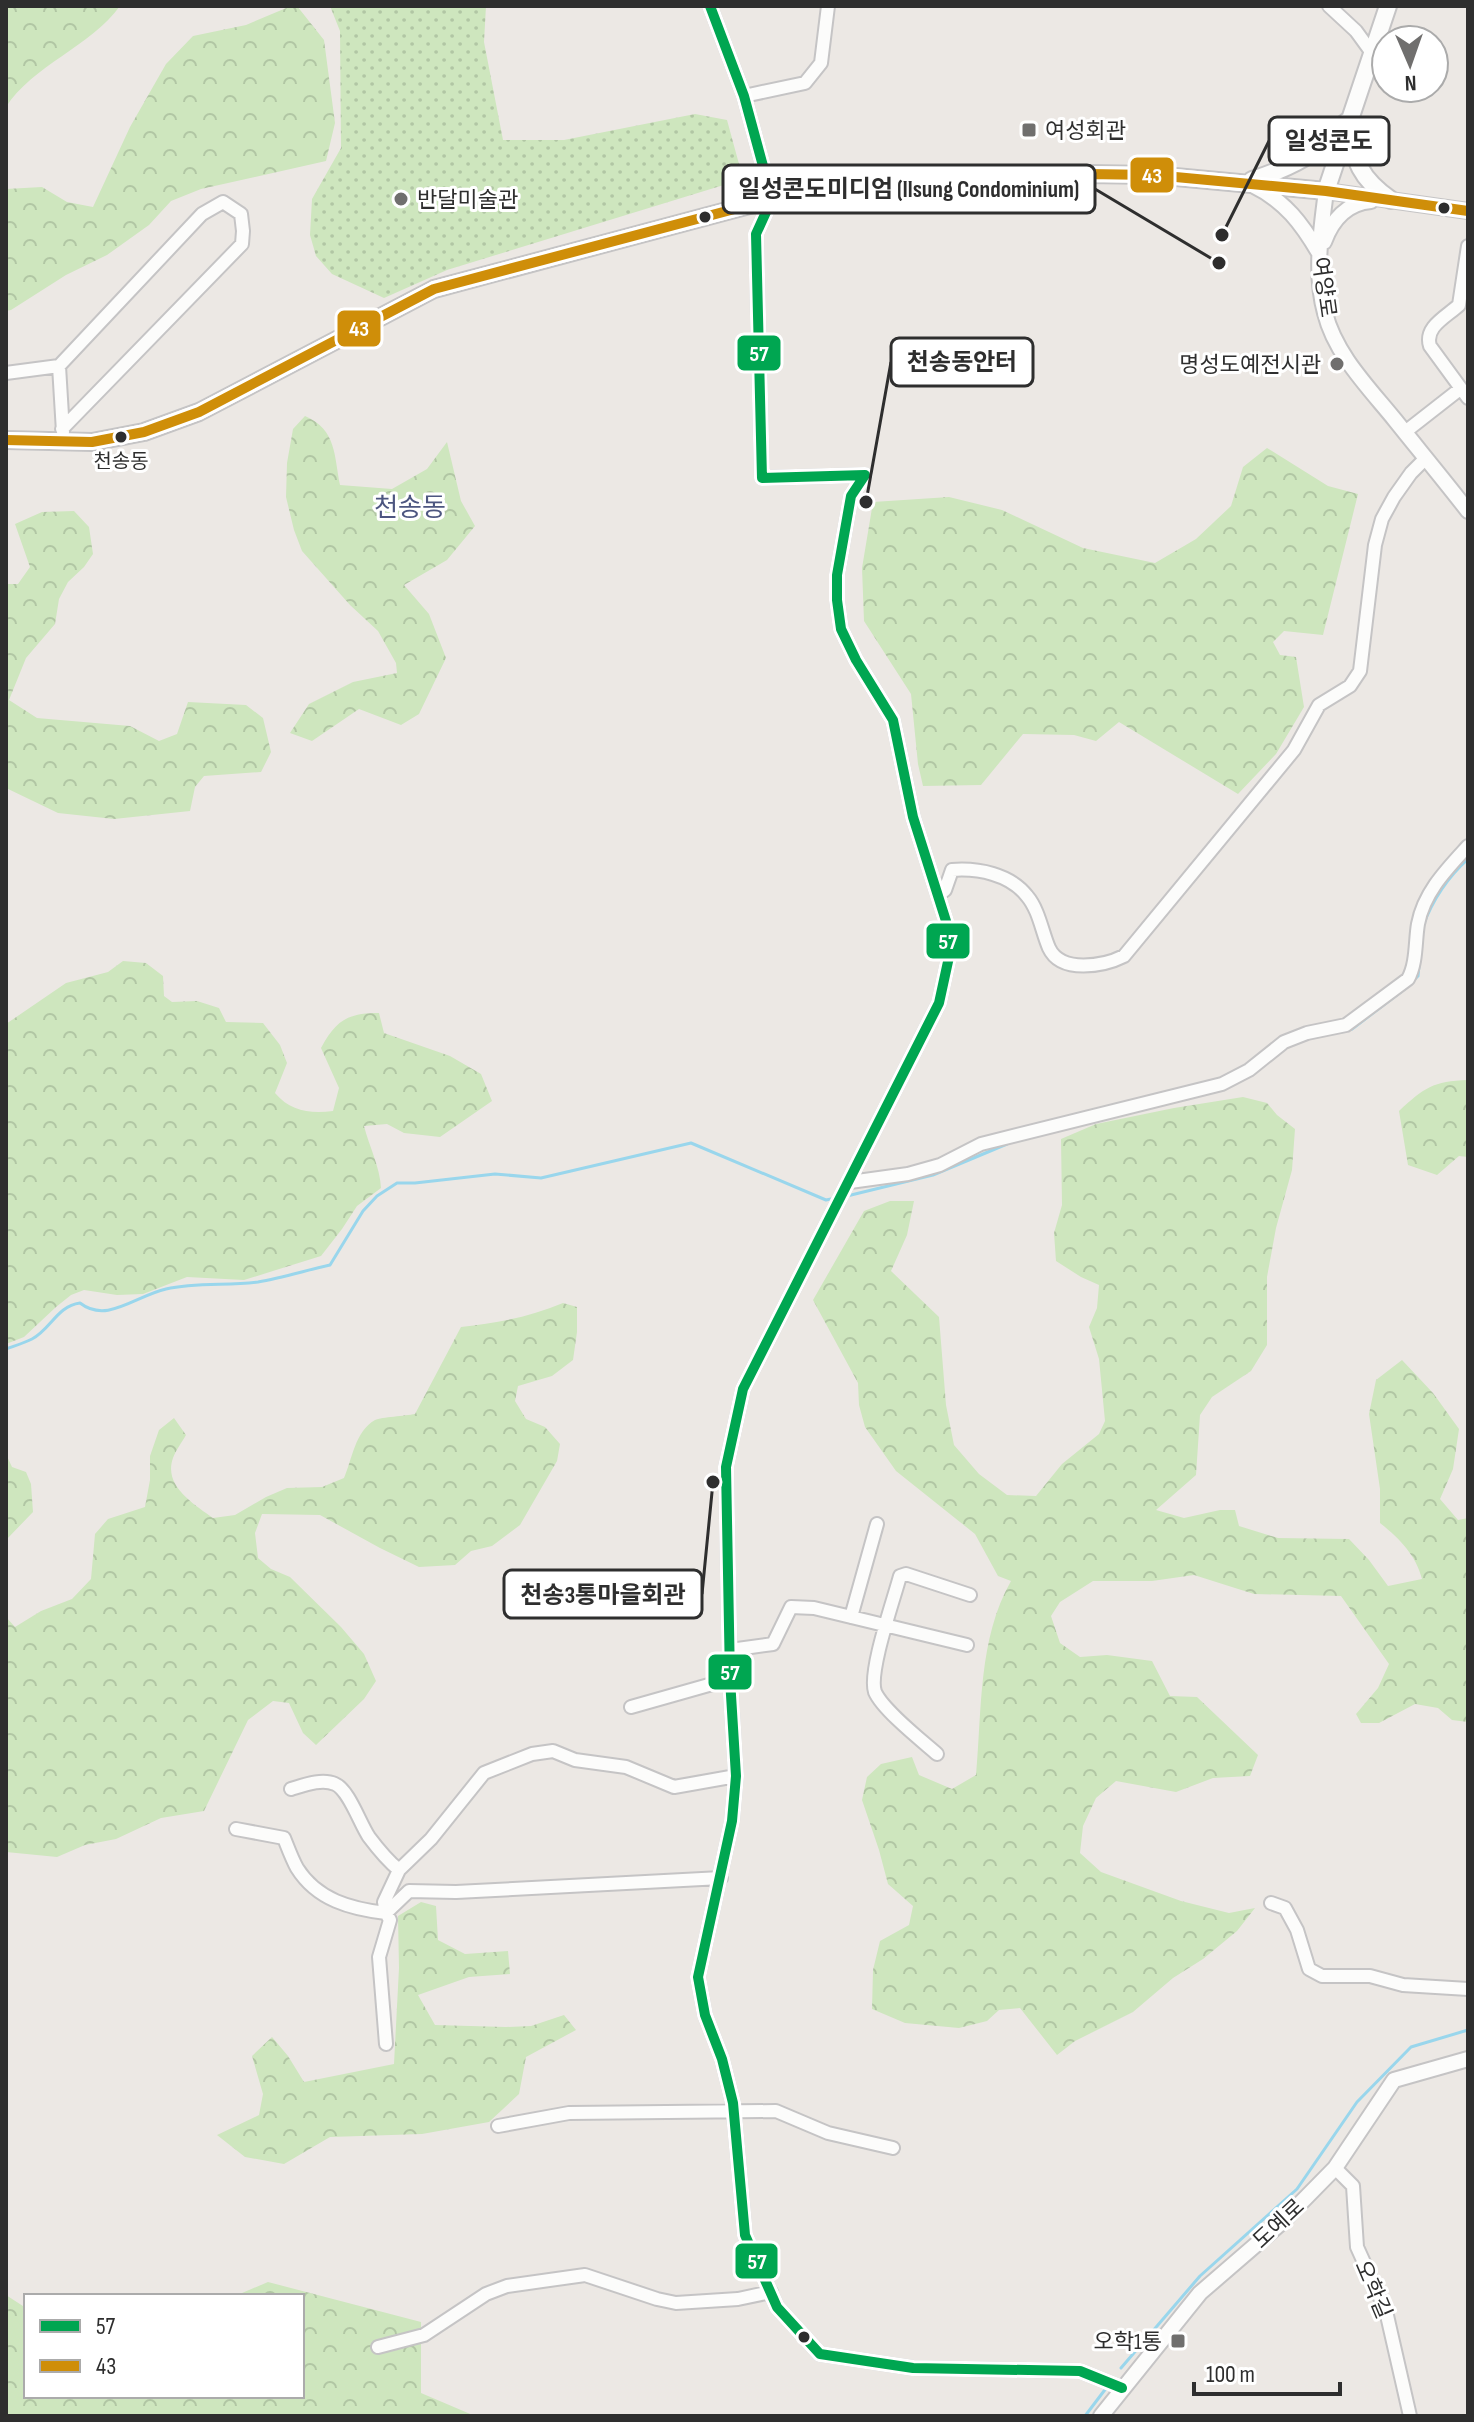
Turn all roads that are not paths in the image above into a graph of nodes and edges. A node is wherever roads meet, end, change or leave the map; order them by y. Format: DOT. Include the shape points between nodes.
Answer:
graph roads {
  1 [pos="710,6"];
  2 [pos="828,6"];
  3 [pos="1329,6"];
  4 [pos="1370,50"];
  5 [pos="1370,59"];
  6 [pos="744,96"];
  7 [pos="1352,115"];
  8 [pos="1245,182"];
  9 [pos="1326,191"];
  10 [pos="772,199"];
  11 [pos="1391,200"];
  12 [pos="1468,211"];
  13 [pos="1468,246"];
  14 [pos="1319,253"];
  15 [pos="1464,306"];
  16 [pos="59,366"];
  17 [pos="6,373"];
  18 [pos="1464,394"];
  19 [pos="1405,432"];
  20 [pos="64,436"];
  21 [pos="6,440"];
  22 [pos="1426,458"];
  23 [pos="1468,511"];
  24 [pos="1468,846"];
  25 [pos="938,895"];
  26 [pos="848,1184"];
  27 [pos="877,1524"];
  28 [pos="970,1595"];
  29 [pos="851,1617"];
  30 [pos="886,1626"];
  31 [pos="967,1645"];
  32 [pos="730,1650"];
  33 [pos="730,1679"];
  34 [pos="631,1707"];
  35 [pos="937,1754"];
  36 [pos="736,1776"];
  37 [pos="291,1789"];
  38 [pos="236,1829"];
  39 [pos="399,1870"];
  40 [pos="721,1878"];
  41 [pos="1271,1903"];
  42 [pos="386,1913"];
  43 [pos="1468,1989"];
  44 [pos="386,2044"];
  45 [pos="1468,2059"];
  46 [pos="734,2111"];
  47 [pos="498,2126"];
  48 [pos="893,2148"];
  49 [pos="1335,2168"];
  50 [pos="771,2292"];
  51 [pos="378,2347"];
  52 [pos="1122,2388"];
  53 [pos="1101,2416"];
  54 [pos="1410,2416"];
  1 -- 6 [label="street"];
  2 -- 6 [label="street" via="821,63 805,83"];
  3 -- 4 [label="street"];
  5 -- 7 [label="main road, 여양로"];
  6 -- 10 [label="street"];
  7 -- 8 [label="main road" via="1307,157"];
  7 -- 9 [label="main road, 여양로"];
  7 -- 11 [label="main road" via="1356,162"];
  8 -- 9 [label="main road"];
  8 -- 10 [label="main road" via="1087,174"];
  8 -- 14 [label="street" via="1282,203"];
  9 -- 11 [label="street"];
  9 -- 14 [label="street, 여양로"];
  10 -- 20 [label="main road" via="434,289 199,412 144,432 92,442"];
  10 -- 25 [label="street" via="756,234 762,478 865,475 851,496 837,575 841,629 893,720 913,817"];
  11 -- 12 [label="street"];
  11 -- 14 [label="street" via="1366,201 1344,211 1328,229"];
  13 -- 15 [label="street"];
  14 -- 19 [label="street, 여양로" via="1320,292 1332,332"];
  15 -- 18 [label="street" via="1427,338"];
  16 -- 17 [label="street"];
  16 -- 20 [label="street"];
  16 -- 20 [label="street" via="202,214 223,202 241,214 242,244"];
  18 -- 19 [label="street"];
  19 -- 22 [label="street, 여양로"];
  20 -- 21 [label="main road"];
  22 -- 23 [label="street, 여양로"];
  22 -- 25 [label="street" via="1382,519 1360,671 1350,686 1319,705 1294,750 1124,956 1091,966 1068,963 1051,952 1028,896 988,873 952,870"];
  24 -- 26 [label="street" via="1428,896 1408,979 1346,1025 1284,1042 1222,1084 981,1144 908,1174"];
  25 -- 26 [label="street" via="949,957 939,1003"];
  26 -- 32 [label="street" via="743,1389 726,1467"];
  27 -- 29 [label="street"];
  28 -- 30 [label="street" via="900,1576"];
  29 -- 30 [label="street"];
  29 -- 32 [label="street" via="791,1607 773,1644"];
  30 -- 31 [label="street"];
  30 -- 35 [label="street" via="874,1690"];
  32 -- 33 [label="street"];
  33 -- 34 [label="street"];
  33 -- 36 [label="street"];
  36 -- 39 [label="street" via="674,1787 626,1767 575,1760 553,1751 532,1754 484,1773"];
  36 -- 40 [label="street"];
  37 -- 39 [label="street" via="335,1784 369,1837"];
  38 -- 42 [label="street" via="284,1838 297,1868 319,1893 355,1909"];
  39 -- 42 [label="street" via="384,1902"];
  40 -- 42 [label="street" via="409,1891"];
  40 -- 46 [label="street" via="698,1977"];
  41 -- 43 [label="street" via="1285,1908 1309,1969 1322,1976 1370,1976 1403,1985"];
  42 -- 44 [label="street" via="390,1920 379,1957"];
  45 -- 49 [label="street, 도예로" via="1394,2080"];
  46 -- 47 [label="street" via="569,2113"];
  46 -- 48 [label="street" via="776,2111 828,2133"];
  46 -- 50 [label="street" via="745,2235"];
  49 -- 52 [label="street, 도예로" via="1200,2293"];
  49 -- 54 [label="street, 오학길" via="1353,2186 1357,2247 1386,2311"];
  50 -- 51 [label="street" via="676,2303 585,2275 507,2286 424,2335"];
  50 -- 52 [label="street" via="777,2307 820,2354 913,2368 1080,2371"];
  52 -- 53 [label="street, 도예로"];
}
